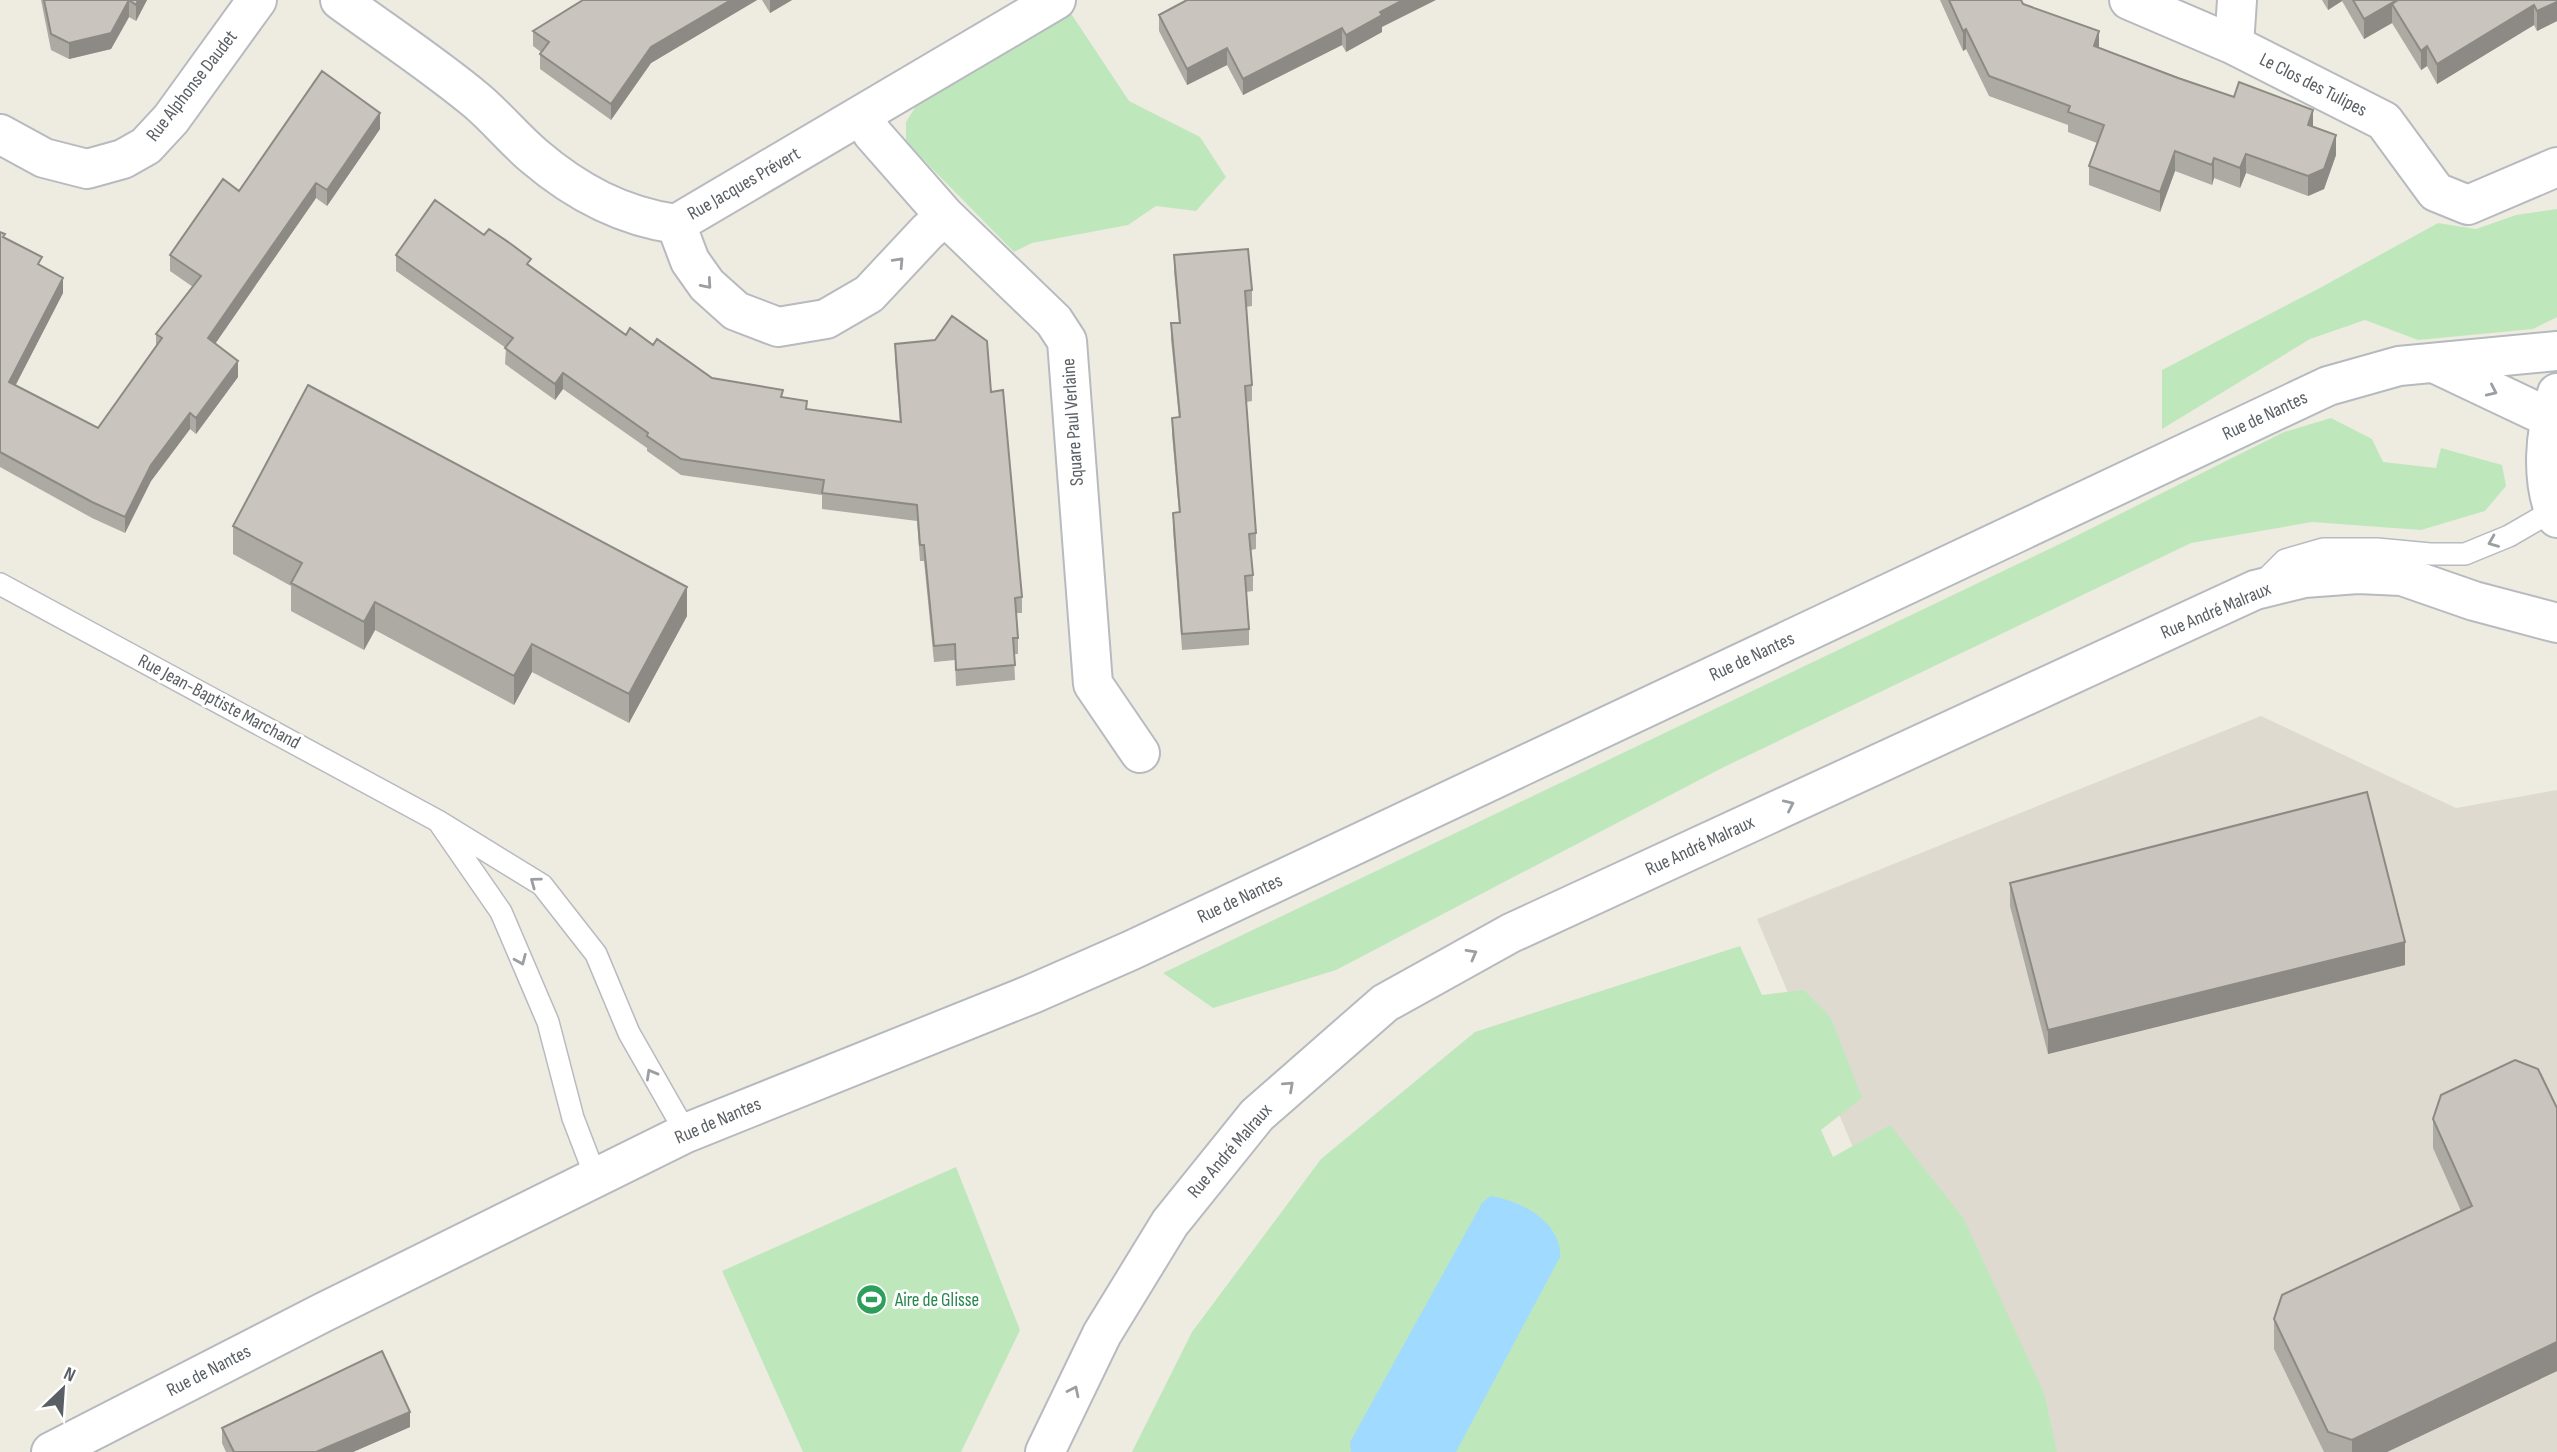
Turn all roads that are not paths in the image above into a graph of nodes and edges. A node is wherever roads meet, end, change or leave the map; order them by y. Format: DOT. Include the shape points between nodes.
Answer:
graph roads {
  1 [pos="257,0"];
  2 [pos="340,0"];
  3 [pos="1056,0"];
  4 [pos="2129,0"];
  5 [pos="2236,0"];
  6 [pos="2235,46"];
  7 [pos="864,114"];
  8 [pos="0,134"];
  9 [pos="2557,167"];
  10 [pos="946,216"];
  11 [pos="676,224"];
  12 [pos="2557,351"];
  13 [pos="2434,363"];
  14 [pos="2553,405"];
  15 [pos="2555,514"];
  16 [pos="0,584"];
  17 [pos="2255,590"];
  18 [pos="2557,623"];
  19 [pos="1140,753"];
  20 [pos="438,821"];
  21 [pos="686,1133"];
  22 [pos="596,1178"];
  23 [pos="51,1452"];
  24 [pos="1045,1452"];
  1 -- 8 [label="street, Rue Alphonse Daudet" via="171,119 146,146 123,159 87,169 44,158"];
  2 -- 11 [label="street, Rue Jacques Prévert" via="478,101 534,156 574,187 612,208"];
  3 -- 7 [label="street, Rue Jacques Prévert"];
  4 -- 6 [label="street, Le Clos des Tulipes"];
  5 -- 6 [label="street"];
  6 -- 9 [label="street, Le Clos des Tulipes" via="2384,121 2436,192 2468,205"];
  7 -- 10 [label="street, Square Paul Verlaine" via="873,133"];
  7 -- 11 [label="street, Rue Jacques Prévert"];
  11 -- 10 [label="street, one-way" via="690,261 707,285 736,311 778,327 825,319 869,294"];
  10 -- 19 [label="street, Square Paul Verlaine" via="1054,321 1067,341 1093,684"];
  12 -- 13 [label="street, Rue de Nantes"];
  13 -- 14 [label="street, one-way"];
  13 -- 21 [label="street, Rue de Nantes" via="2399,366 2328,386 1132,950"];
  14 -- 15 [label="street" via="2546,464"];
  15 -- 17 [label="lane, one-way" via="2465,554 2323,549 2285,560"];
  16 -- 20 [label="lane, Rue Jean-Baptiste Marchand"];
  17 -- 18 [label="street, Rue André Malraux" via="2304,578 2402,576"];
  24 -- 17 [label="street, Rue André Malraux, one-way" via="1102,1335 1170,1223 1258,1115 1385,1003 1511,933"];
  21 -- 20 [label="lane, Rue Jean-Baptiste Marchand, one-way" via="629,1033 596,954 550,895 542,885"];
  20 -- 22 [label="lane, one-way" via="501,912 548,1022 573,1118"];
  21 -- 22 [label="street, Rue de Nantes"];
  22 -- 23 [label="street, Rue de Nantes"];
}
